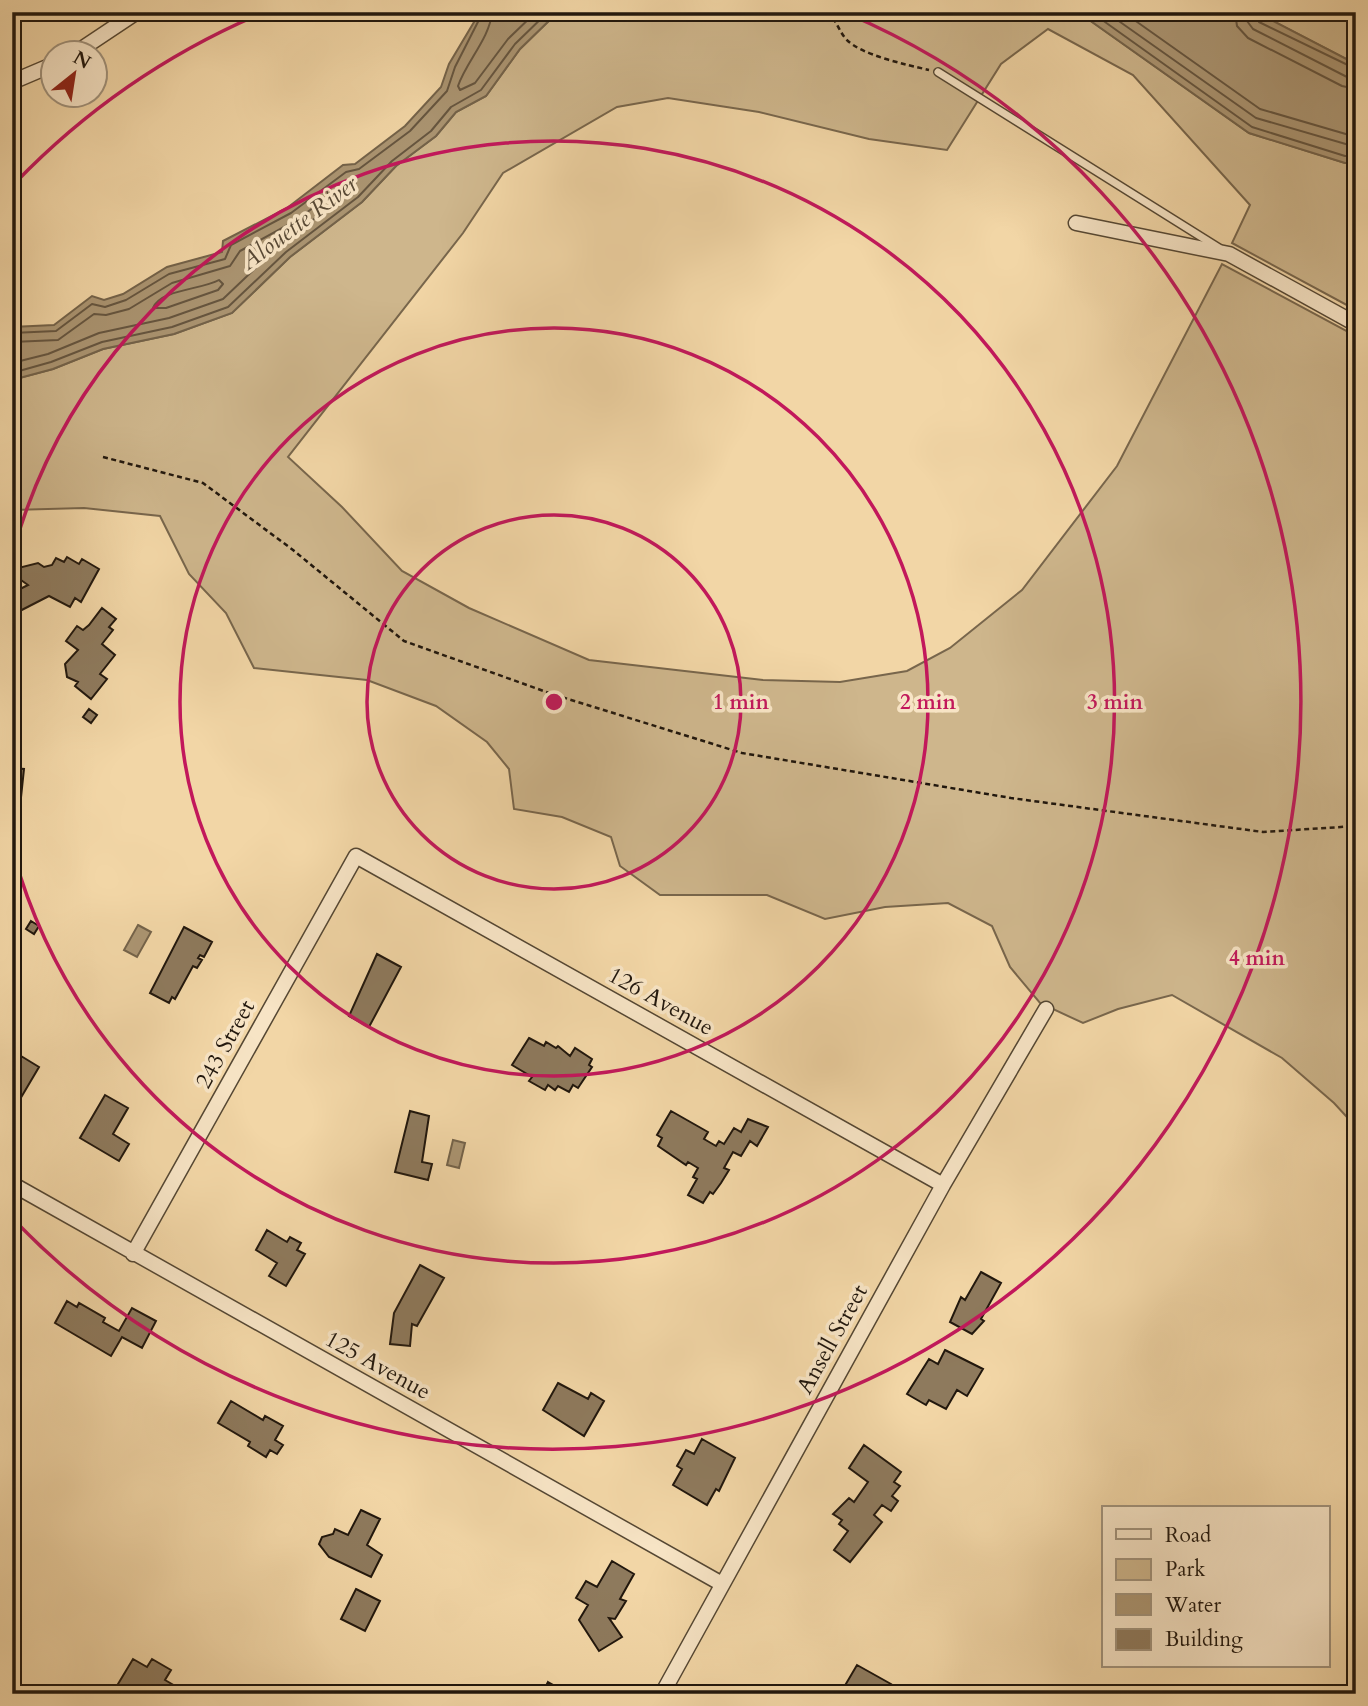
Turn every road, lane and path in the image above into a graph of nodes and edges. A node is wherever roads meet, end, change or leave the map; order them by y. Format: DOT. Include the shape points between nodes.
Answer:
graph roads {
  1 [pos="136,12"];
  2 [pos="827,12"];
  3 [pos="98,38"];
  4 [pos="38,71"];
  5 [pos="938,72"];
  6 [pos="12,82"];
  7 [pos="1076,223"];
  8 [pos="1229,254"];
  9 [pos="1356,324"];
  10 [pos="103,457"];
  11 [pos="1356,826"];
  12 [pos="356,856"];
  13 [pos="1046,1009"];
  14 [pos="12,1184"];
  15 [pos="943,1185"];
  16 [pos="133,1254"];
  17 [pos="723,1584"];
  18 [pos="662,1694"];
  1 -- 3 [label="street"];
  2 -- 5 [label="path" via="847,40 890,61"];
  4 -- 6 [label="street"];
  5 -- 8 [label="lane"];
  7 -- 8 [label="street"];
  8 -- 9 [label="street"];
  10 -- 11 [label="path" via="204,483 404,641 552,694 742,753 1011,798 1263,832"];
  12 -- 15 [label="street, 126 Avenue"];
  12 -- 16 [label="street, 243 Street"];
  13 -- 15 [label="street, Ansell Street"];
  14 -- 16 [label="street, 125 Avenue"];
  15 -- 17 [label="street, Ansell Street"];
  16 -- 17 [label="street, 125 Avenue"];
  17 -- 18 [label="street, Ansell Street"];
}
